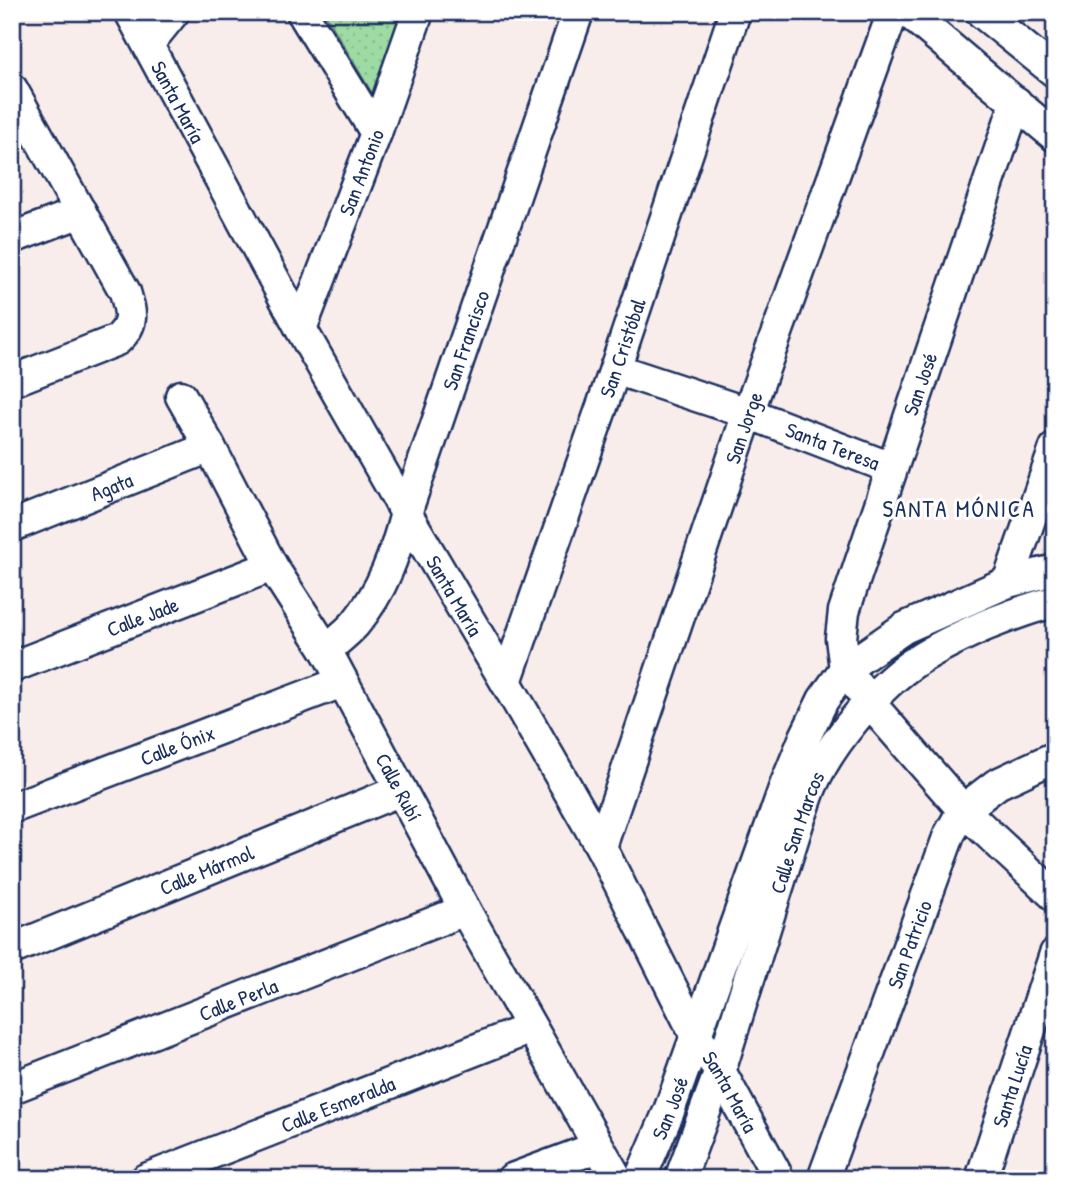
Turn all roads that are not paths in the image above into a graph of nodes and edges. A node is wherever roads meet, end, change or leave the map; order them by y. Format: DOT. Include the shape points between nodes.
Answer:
graph roads {
  1 [pos="130,12"];
  2 [pos="174,12"];
  3 [pos="302,12"];
  4 [pos="418,12"];
  5 [pos="578,12"];
  6 [pos="735,12"];
  7 [pos="893,12"];
  8 [pos="908,12"];
  9 [pos="981,12"];
  10 [pos="148,44"];
  11 [pos="1055,72"];
  12 [pos="14,95"];
  13 [pos="1016,102"];
  14 [pos="376,133"];
  15 [pos="1055,136"];
  16 [pos="81,212"];
  17 [pos="12,238"];
  18 [pos="301,329"];
  19 [pos="615,369"];
  20 [pos="12,381"];
  21 [pos="181,396"];
  22 [pos="748,413"];
  23 [pos="210,447"];
  24 [pos="1055,448"];
  25 [pos="891,467"];
  26 [pos="1050,481"];
  27 [pos="406,513"];
  28 [pos="12,526"];
  29 [pos="272,566"];
  30 [pos="1055,570"];
  31 [pos="1008,582"];
  32 [pos="1055,602"];
  33 [pos="326,650"];
  34 [pos="12,667"];
  35 [pos="845,669"];
  36 [pos="342,682"];
  37 [pos="506,682"];
  38 [pos="869,702"];
  39 [pos="1055,757"];
  40 [pos="401,790"];
  41 [pos="12,808"];
  42 [pos="962,810"];
  43 [pos="601,847"];
  44 [pos="1055,896"];
  45 [pos="465,909"];
  46 [pos="12,949"];
  47 [pos="1055,954"];
  48 [pos="531,1028"];
  49 [pos="696,1036"];
  50 [pos="720,1071"];
  51 [pos="12,1088"];
  52 [pos="598,1147"];
  53 [pos="146,1179"];
  54 [pos="512,1179"];
  55 [pos="617,1179"];
  56 [pos="640,1179"];
  57 [pos="680,1179"];
  58 [pos="779,1179"];
  59 [pos="822,1179"];
  60 [pos="981,1179"];
  1 -- 10 [label="street, Santa María"];
  2 -- 10 [label="street"];
  3 -- 14 [label="street"];
  4 -- 14 [label="street, San Antonio"];
  5 -- 27 [label="street, San Francisco"];
  6 -- 19 [label="street, San Cristóbal"];
  7 -- 22 [label="street, San Jorge"];
  8 -- 13 [label="street"];
  9 -- 11 [label="street"];
  10 -- 18 [label="street, Santa María"];
  12 -- 16 [label="street"];
  13 -- 15 [label="street"];
  13 -- 25 [label="street, San José"];
  14 -- 18 [label="street, San Antonio"];
  16 -- 17 [label="street"];
  16 -- 20 [label="street" via="125,292 130,321 126,332 117,340"];
  18 -- 27 [label="street, Santa María"];
  19 -- 22 [label="street, Santa Teresa"];
  19 -- 37 [label="street, San Cristóbal"];
  21 -- 23 [label="street, Calle Rubí"];
  22 -- 25 [label="street, Santa Teresa"];
  22 -- 43 [label="street, San Jorge"];
  23 -- 28 [label="street, Agata"];
  23 -- 29 [label="street, Calle Rubí"];
  24 -- 26 [label="street"];
  25 -- 35 [label="street, San José" via="844,611"];
  26 -- 31 [label="street"];
  27 -- 33 [label="street, San Francisco" via="395,554 377,593 354,625"];
  27 -- 37 [label="street, Santa María"];
  29 -- 33 [label="street, Calle Rubí"];
  29 -- 34 [label="street, Calle Jade"];
  30 -- 31 [label="street, Calle San Marcos"];
  31 -- 35 [label="street, Calle San Marcos" via="904,628"];
  32 -- 38 [label="street, Calle San Marcos" via="957,638 909,666"];
  33 -- 36 [label="street, Calle Rubí"];
  35 -- 38 [label="street"];
  35 -- 49 [label="street, Calle San Marcos" via="823,701 785,786"];
  36 -- 40 [label="street, Calle Rubí"];
  36 -- 41 [label="street, Calle Ónix"];
  37 -- 43 [label="street, Santa María"];
  38 -- 42 [label="street"];
  38 -- 50 [label="street, Calle San Marcos" via="813,783"];
  39 -- 42 [label="street, San Patricio" via="997,784"];
  40 -- 45 [label="street, Calle Rubí"];
  40 -- 46 [label="street, Calle Mármol"];
  42 -- 44 [label="street"];
  42 -- 59 [label="street, San Patricio" via="932,876"];
  43 -- 49 [label="street, Santa María"];
  45 -- 48 [label="street, Calle Rubí"];
  45 -- 51 [label="street, Calle Perla"];
  47 -- 60 [label="street, Santa Lucía"];
  48 -- 52 [label="street, Calle Rubí"];
  48 -- 53 [label="street, Calle Esmeralda"];
  49 -- 50 [label="street, Santa María"];
  49 -- 56 [label="street, San José"];
  50 -- 57 [label="street, Calle San Marcos"];
  50 -- 58 [label="street, Santa María"];
  52 -- 54 [label="street"];
  52 -- 55 [label="street, Calle Rubí"];
}
